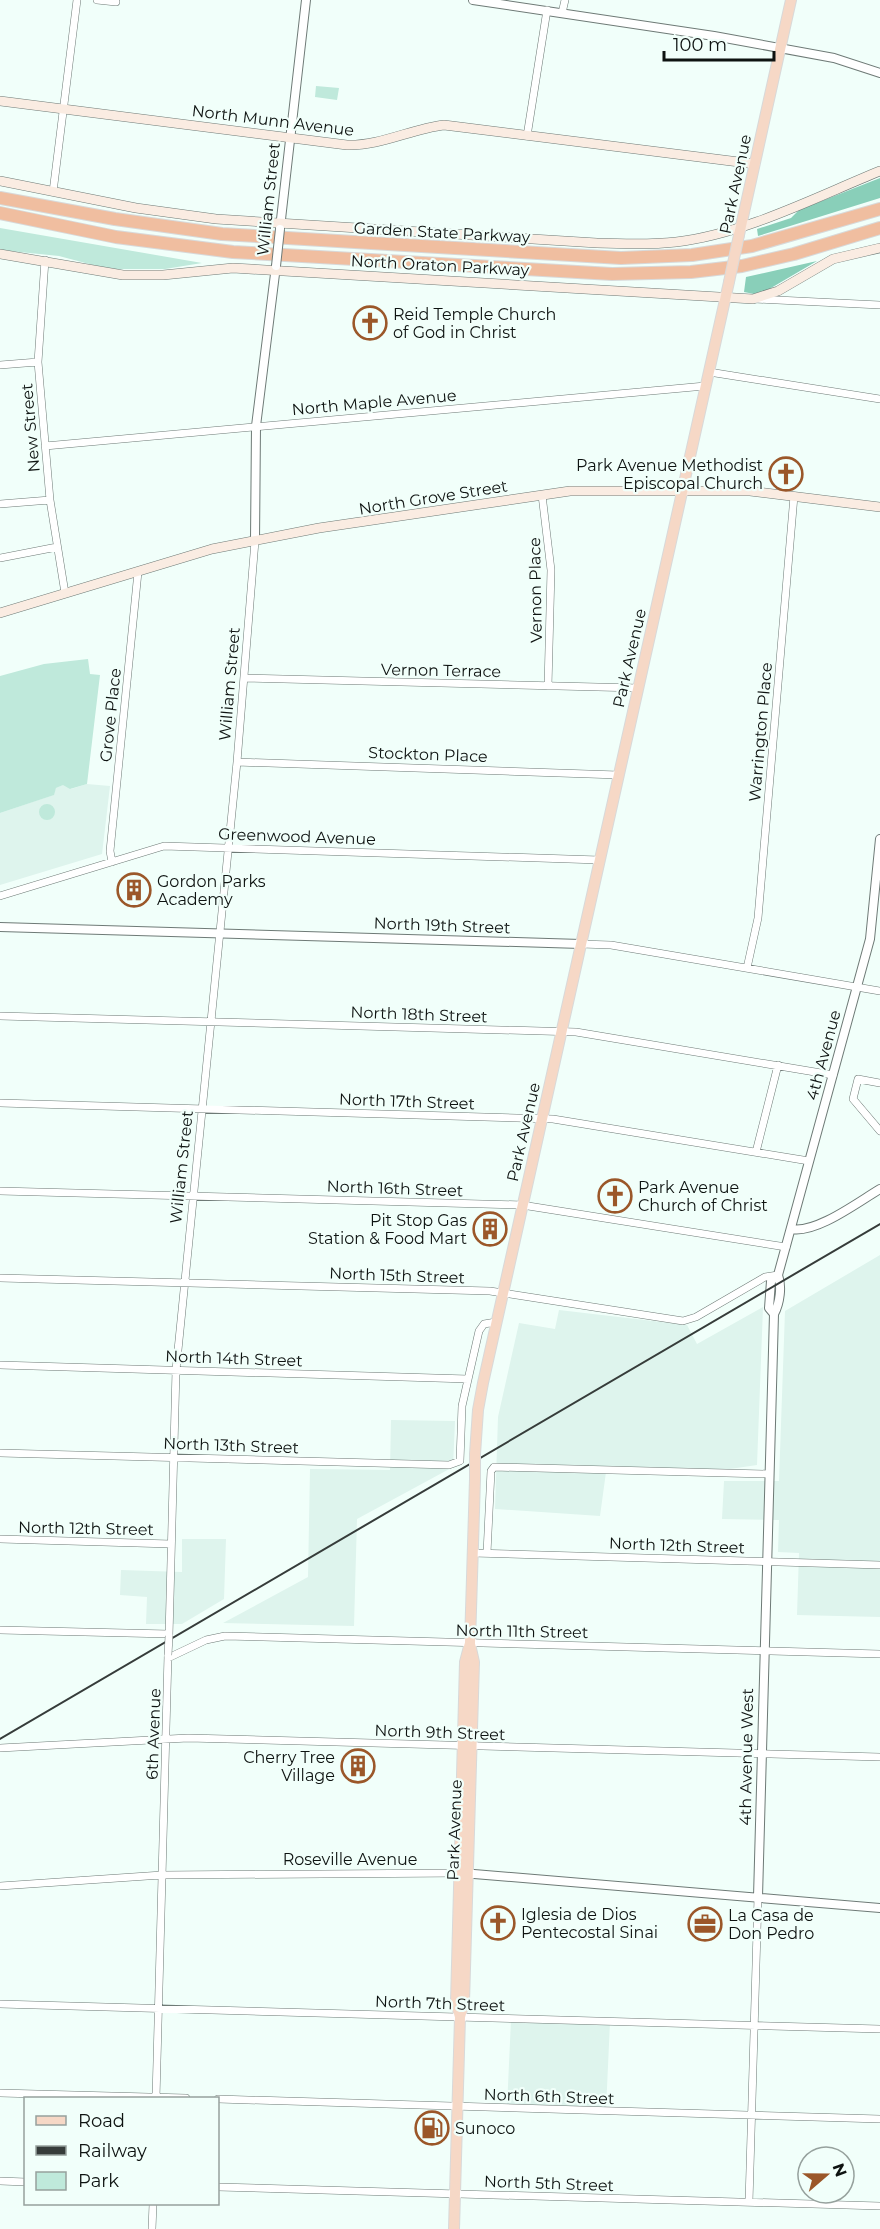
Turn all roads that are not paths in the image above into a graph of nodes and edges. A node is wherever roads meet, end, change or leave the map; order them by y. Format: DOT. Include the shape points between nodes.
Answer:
graph roads {
  1 [pos="77,0"];
  2 [pos="98,0"];
  3 [pos="306,0"];
  4 [pos="473,0"];
  5 [pos="565,0"];
  6 [pos="791,0"];
  7 [pos="116,2"];
  8 [pos="547,10"];
  9 [pos="562,13"];
  10 [pos="780,48"];
  11 [pos="880,73"];
  12 [pos="0,101"];
  13 [pos="63,109"];
  14 [pos="527,136"];
  15 [pos="290,138"];
  16 [pos="755,164"];
  17 [pos="880,171"];
  18 [pos="0,181"];
  19 [pos="53,192"];
  20 [pos="0,198"];
  21 [pos="880,209"];
  22 [pos="0,213"];
  23 [pos="280,227"];
  24 [pos="880,228"];
  25 [pos="740,230"];
  26 [pos="880,248"];
  27 [pos="0,254"];
  28 [pos="45,260"];
  29 [pos="275,268"];
  30 [pos="726,296"];
  31 [pos="747,299"];
  32 [pos="880,305"];
  33 [pos="38,362"];
  34 [pos="0,365"];
  35 [pos="709,372"];
  36 [pos="705,386"];
  37 [pos="880,399"];
  38 [pos="256,426"];
  39 [pos="45,446"];
  40 [pos="682,491"];
  41 [pos="542,495"];
  42 [pos="794,496"];
  43 [pos="50,500"];
  44 [pos="0,504"];
  45 [pos="880,507"];
  46 [pos="255,541"];
  47 [pos="57,547"];
  48 [pos="0,558"];
  49 [pos="138,572"];
  50 [pos="65,593"];
  51 [pos="0,613"];
  52 [pos="244,678"];
  53 [pos="548,686"];
  54 [pos="638,688"];
  55 [pos="237,762"];
  56 [pos="618,775"];
  57 [pos="880,839"];
  58 [pos="229,848"];
  59 [pos="600,860"];
  60 [pos="112,862"];
  61 [pos="0,896"];
  62 [pos="877,896"];
  63 [pos="0,927"];
  64 [pos="220,934"];
  65 [pos="580,945"];
  66 [pos="747,968"];
  67 [pos="857,987"];
  68 [pos="880,991"];
  69 [pos="0,1016"];
  70 [pos="211,1022"];
  71 [pos="561,1032"];
  72 [pos="778,1065"];
  73 [pos="833,1075"];
  74 [pos="880,1083"];
  75 [pos="0,1103"];
  76 [pos="202,1109"];
  77 [pos="542,1118"];
  78 [pos="880,1131"];
  79 [pos="756,1152"];
  80 [pos="809,1161"];
  81 [pos="880,1189"];
  82 [pos="0,1191"];
  83 [pos="193,1196"];
  84 [pos="522,1205"];
  85 [pos="790,1229"];
  86 [pos="786,1247"];
  87 [pos="778,1275"];
  88 [pos="0,1278"];
  89 [pos="184,1283"];
  90 [pos="503,1293"];
  91 [pos="774,1314"];
  92 [pos="496,1322"];
  93 [pos="0,1365"];
  94 [pos="176,1370"];
  95 [pos="468,1379"];
  96 [pos="0,1453"];
  97 [pos="174,1457"];
  98 [pos="768,1474"];
  99 [pos="0,1539"];
  100 [pos="171,1544"];
  101 [pos="473,1553"];
  102 [pos="487,1553"];
  103 [pos="766,1561"];
  104 [pos="880,1565"];
  105 [pos="0,1630"];
  106 [pos="169,1635"];
  107 [pos="470,1643"];
  108 [pos="764,1651"];
  109 [pos="880,1654"];
  110 [pos="168,1657"];
  111 [pos="166,1739"];
  112 [pos="467,1746"];
  113 [pos="0,1748"];
  114 [pos="761,1754"];
  115 [pos="880,1757"];
  116 [pos="464,1873"];
  117 [pos="162,1875"];
  118 [pos="0,1886"];
  119 [pos="758,1897"];
  120 [pos="880,1908"];
  121 [pos="0,2004"];
  122 [pos="159,2008"];
  123 [pos="460,2017"];
  124 [pos="755,2025"];
  125 [pos="880,2029"];
  126 [pos="0,2093"];
  127 [pos="125,2097"];
  128 [pos="156,2097"];
  129 [pos="219,2099"];
  130 [pos="457,2107"];
  131 [pos="752,2115"];
  132 [pos="880,2119"];
  133 [pos="0,2181"];
  134 [pos="24,2182"];
  135 [pos="219,2187"];
  136 [pos="455,2194"];
  137 [pos="749,2202"];
  138 [pos="153,2205"];
  139 [pos="880,2206"];
  140 [pos="152,2229"];
  141 [pos="454,2229"];
  1 -- 13 [label="street"];
  2 -- 7 [label="street"];
  3 -- 15 [label="street, William Street"];
  4 -- 8 [label="street"];
  5 -- 9 [label="street"];
  6 -- 10 [label="main road, Park Avenue"];
  8 -- 9 [label="street"];
  8 -- 14 [label="street"];
  9 -- 10 [label="street"];
  10 -- 11 [label="street" via="842,60"];
  10 -- 16 [label="main road, Park Avenue"];
  12 -- 13 [label="main road, North Munn Avenue"];
  13 -- 15 [label="main road, North Munn Avenue"];
  13 -- 19 [label="street"];
  14 -- 15 [label="main road, North Munn Avenue" via="444,125 355,146"];
  14 -- 16 [label="main road, North Munn Avenue"];
  15 -- 23 [label="street, William Street"];
  16 -- 25 [label="main road, Park Avenue"];
  17 -- 25 [label="main road, North Oraton Parkway"];
  18 -- 19 [label="main road, North Oraton Parkway"];
  19 -- 23 [label="main road, North Oraton Parkway" via="161,212"];
  20 -- 21 [label="highway, Garden State Parkway" via="222,234 621,258 740,249"];
  22 -- 24 [label="highway, Garden State Parkway" via="116,237 226,252 612,274 742,266"];
  23 -- 25 [label="main road, North Oraton Parkway" via="624,244 684,241"];
  23 -- 29 [label="street, William Street, bridge"];
  25 -- 30 [label="main road, Park Avenue, bridge"];
  26 -- 31 [label="main road" via="833,260 778,291"];
  27 -- 28 [label="main road, North Oraton Parkway"];
  28 -- 29 [label="main road, North Oraton Parkway" via="135,276"];
  28 -- 33 [label="street, New Street"];
  29 -- 30 [label="main road, North Oraton Parkway"];
  29 -- 38 [label="street, William Street"];
  30 -- 31 [label="main road, North Oraton Parkway"];
  30 -- 35 [label="main road, Park Avenue"];
  31 -- 32 [label="street, North Oraton Parkway"];
  33 -- 34 [label="street"];
  33 -- 39 [label="street, New Street"];
  35 -- 36 [label="main road, Park Avenue"];
  35 -- 37 [label="street"];
  36 -- 38 [label="street, North Maple Avenue"];
  36 -- 40 [label="main road, Park Avenue"];
  38 -- 39 [label="street, North Maple Avenue"];
  38 -- 46 [label="street, William Street"];
  39 -- 43 [label="street, New Street"];
  40 -- 41 [label="main road, North Grove Street" via="570,490"];
  40 -- 42 [label="main road, North Grove Street" via="750,491"];
  40 -- 54 [label="main road, Park Avenue"];
  41 -- 46 [label="main road, North Grove Street"];
  41 -- 53 [label="street, Vernon Place" via="551,570"];
  42 -- 45 [label="main road, North Grove Street"];
  42 -- 66 [label="street, Warrington Place" via="758,918"];
  43 -- 44 [label="street"];
  43 -- 47 [label="street, New Street"];
  46 -- 49 [label="main road, North Grove Street" via="212,549"];
  46 -- 52 [label="street, William Street"];
  47 -- 48 [label="street"];
  47 -- 50 [label="street, New Street"];
  49 -- 50 [label="main road, North Grove Street"];
  49 -- 60 [label="street, Grove Place"];
  50 -- 51 [label="main road, North Grove Street"];
  52 -- 53 [label="street, Vernon Terrace"];
  52 -- 55 [label="street, William Street"];
  53 -- 54 [label="street, Vernon Terrace"];
  54 -- 56 [label="main road, Park Avenue"];
  55 -- 56 [label="street, Stockton Place"];
  55 -- 58 [label="street, William Street"];
  56 -- 59 [label="main road, Park Avenue"];
  57 -- 62 [label="street, 4th Avenue"];
  58 -- 59 [label="street, Greenwood Avenue"];
  58 -- 60 [label="street, Greenwood Avenue" via="164,846"];
  58 -- 64 [label="street, William Street"];
  59 -- 65 [label="main road, Park Avenue"];
  60 -- 61 [label="street, Greenwood Avenue"];
  62 -- 67 [label="street, 4th Avenue"];
  63 -- 64 [label="street, North 19th Street"];
  64 -- 65 [label="street, North 19th Street"];
  64 -- 70 [label="street, William Street"];
  65 -- 66 [label="street, North 19th Street" via="611,945"];
  65 -- 71 [label="main road, Park Avenue"];
  66 -- 67 [label="street, North 19th Street"];
  67 -- 68 [label="street, North 19th Street"];
  67 -- 73 [label="street, 4th Avenue"];
  69 -- 70 [label="street, North 18th Street"];
  70 -- 71 [label="street, North 18th Street"];
  70 -- 76 [label="street, William Street"];
  71 -- 72 [label="street, North 18th Street"];
  71 -- 77 [label="main road, Park Avenue"];
  72 -- 73 [label="street, North 18th Street"];
  72 -- 79 [label="street"];
  73 -- 80 [label="street, 4th Avenue"];
  74 -- 78 [label="street" via="858,1079 853,1099"];
  75 -- 76 [label="street, North 17th Street"];
  76 -- 77 [label="street, North 17th Street"];
  76 -- 83 [label="street, William Street"];
  77 -- 79 [label="street, North 17th Street"];
  77 -- 84 [label="main road, Park Avenue"];
  79 -- 80 [label="street, North 17th Street"];
  80 -- 85 [label="street, 4th Avenue"];
  81 -- 85 [label="street" via="818,1224 802,1230"];
  82 -- 83 [label="street, North 16th Street"];
  83 -- 84 [label="street, North 16th Street"];
  83 -- 89 [label="street, William Street"];
  84 -- 86 [label="street, North 16th Street"];
  84 -- 90 [label="main road, Park Avenue"];
  85 -- 86 [label="street, 4th Avenue"];
  86 -- 87 [label="street, 4th Avenue"];
  87 -- 90 [label="street, North 15th Street" via="765,1277 687,1321"];
  87 -- 91 [label="street, 4th Avenue" via="778,1307"];
  88 -- 89 [label="street, North 15th Street"];
  89 -- 90 [label="street, North 15th Street"];
  89 -- 94 [label="street, William Street"];
  90 -- 92 [label="main road, Park Avenue"];
  91 -- 98 [label="street, 4th Avenue West"];
  92 -- 95 [label="street" via="480,1329"];
  92 -- 101 [label="main road, Park Avenue, bridge" via="478,1404"];
  93 -- 94 [label="street, North 14th Street"];
  94 -- 95 [label="street, North 14th Street"];
  94 -- 97 [label="street, 6th Avenue"];
  95 -- 97 [label="street, North 13th Street" via="462,1406 460,1461 450,1465"];
  96 -- 97 [label="street, North 13th Street"];
  97 -- 100 [label="street, 6th Avenue"];
  98 -- 102 [label="street" via="494,1467"];
  98 -- 103 [label="street, 4th Avenue West"];
  99 -- 100 [label="street, North 12th Street"];
  100 -- 106 [label="street, 6th Avenue"];
  101 -- 102 [label="street, North 12th Street"];
  101 -- 107 [label="main road, Park Avenue"];
  102 -- 103 [label="street, North 12th Street"];
  103 -- 104 [label="street, North 12th Street"];
  103 -- 108 [label="street, 4th Avenue West"];
  105 -- 106 [label="street"];
  106 -- 110 [label="street, 6th Avenue, bridge"];
  107 -- 108 [label="street, North 11th Street"];
  107 -- 110 [label="street, North 11th Street" via="220,1637"];
  107 -- 112 [label="main road, Park Avenue" via="474,1662"];
  108 -- 109 [label="street, North 11th Street"];
  108 -- 114 [label="street, 4th Avenue West"];
  110 -- 111 [label="street, 6th Avenue"];
  111 -- 112 [label="street, North 9th Street"];
  111 -- 113 [label="street, North 9th Street"];
  111 -- 117 [label="street, 6th Avenue"];
  112 -- 114 [label="street, North 9th Street"];
  112 -- 116 [label="main road, Park Avenue"];
  114 -- 115 [label="street, North 9th Street"];
  114 -- 119 [label="street, 4th Avenue West"];
  116 -- 117 [label="street, Roseville Avenue"];
  116 -- 119 [label="street, Roseville Avenue"];
  116 -- 123 [label="main road, Park Avenue" via="456,2002"];
  117 -- 118 [label="street, Roseville Avenue"];
  117 -- 122 [label="street, 6th Avenue"];
  119 -- 120 [label="street, Roseville Avenue"];
  119 -- 124 [label="street, 4th Avenue West"];
  121 -- 122 [label="street, North 7th Street"];
  122 -- 123 [label="street, North 7th Street"];
  122 -- 128 [label="street, 6th Avenue"];
  123 -- 124 [label="street, North 7th Street"];
  123 -- 130 [label="main road, Park Avenue"];
  124 -- 125 [label="street, North 7th Street"];
  124 -- 131 [label="street, 4th Avenue West"];
  126 -- 127 [label="street"];
  129 -- 130 [label="street, North 6th Street"];
  130 -- 131 [label="street, North 6th Street"];
  130 -- 136 [label="main road, Park Avenue"];
  131 -- 132 [label="street, North 6th Street"];
  131 -- 137 [label="street, 4th Avenue West"];
  133 -- 134 [label="street"];
  135 -- 136 [label="street, North 5th Street"];
  136 -- 137 [label="street, North 5th Street"];
  136 -- 141 [label="main road, Park Avenue"];
  137 -- 139 [label="street, North 5th Street"];
  138 -- 140 [label="street"];
}
